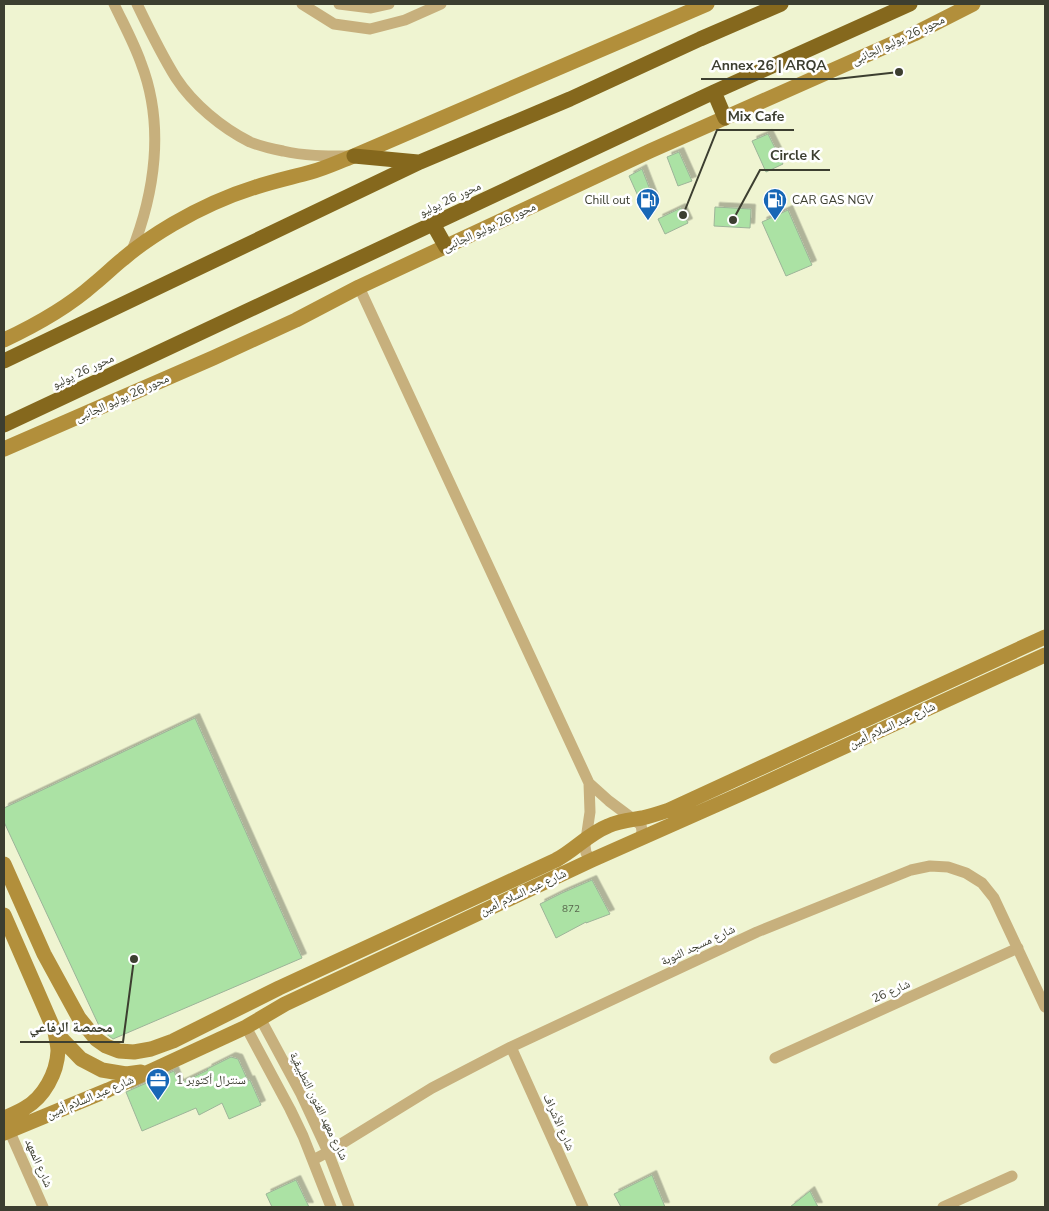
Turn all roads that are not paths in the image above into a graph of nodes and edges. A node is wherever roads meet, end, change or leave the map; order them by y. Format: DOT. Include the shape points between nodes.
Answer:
graph roads {
  1 [pos="132,4"];
  2 [pos="137,4"];
  3 [pos="302,4"];
  4 [pos="339,4"];
  5 [pos="389,4"];
  6 [pos="707,4"];
  7 [pos="781,4"];
  8 [pos="910,4"];
  9 [pos="973,4"];
  10 [pos="435,5"];
  11 [pos="116,8"];
  12 [pos="714,92"];
  13 [pos="726,118"];
  14 [pos="354,156"];
  15 [pos="420,162"];
  16 [pos="433,224"];
  17 [pos="446,247"];
  18 [pos="131,252"];
  19 [pos="359,287"];
  20 [pos="4,340"];
  21 [pos="4,361"];
  22 [pos="4,425"];
  23 [pos="4,449"];
  24 [pos="1045,637"];
  25 [pos="1044,658"];
  26 [pos="869,718"];
  27 [pos="874,733"];
  28 [pos="589,783"];
  29 [pos="633,819"];
  30 [pos="587,837"];
  31 [pos="640,840"];
  32 [pos="592,860"];
  33 [pos="4,864"];
  34 [pos="24,908"];
  35 [pos="4,916"];
  36 [pos="1018,948"];
  37 [pos="1045,1007"];
  38 [pos="260,1018"];
  39 [pos="246,1027"];
  40 [pos="55,1032"];
  41 [pos="511,1047"];
  42 [pos="775,1058"];
  43 [pos="153,1070"];
  44 [pos="6,1127"];
  45 [pos="328,1152"];
  46 [pos="313,1160"];
  47 [pos="1012,1176"];
  48 [pos="43,1207"];
  49 [pos="331,1207"];
  50 [pos="349,1207"];
  51 [pos="582,1207"];
  52 [pos="943,1207"];
  1 -- 11 [label="street"];
  2 -- 14 [label="street" via="177,80 198,105 223,126 252,142 284,152"];
  3 -- 10 [label="street" via="334,24 370,29 405,20"];
  4 -- 5 [label="street" via="371,8"];
  6 -- 14 [label="street"];
  7 -- 15 [label="highway" via="570,100"];
  8 -- 12 [label="highway, محور 26 يوليو"];
  9 -- 13 [label="street, محور 26 يوليو الجانبى" via="914,34"];
  11 -- 18 [label="street" via="142,63 151,99 155,136 150,193"];
  12 -- 13 [label="highway"];
  12 -- 16 [label="highway, محور 26 يوليو"];
  13 -- 17 [label="street, محور 26 يوليو الجانبى"];
  14 -- 15 [label="highway"];
  14 -- 18 [label="street" via="226,198 172,225"];
  15 -- 21 [label="highway"];
  16 -- 17 [label="highway"];
  16 -- 22 [label="highway, محور 26 يوليو"];
  17 -- 19 [label="street, محور 26 يوليو الجانبى"];
  18 -- 20 [label="street" via="63,308"];
  19 -- 23 [label="street, محور 26 يوليو الجانبى" via="296,320"];
  19 -- 28 [label="street"];
  24 -- 26 [label="street, شارع عبد السلام أمين"];
  25 -- 27 [label="street, شارع عبد السلام أمين"];
  26 -- 27 [label="street"];
  26 -- 29 [label="street, شارع عبد السلام أمين" via="669,810"];
  27 -- 31 [label="street, شارع عبد السلام أمين"];
  28 -- 29 [label="street"];
  28 -- 30 [label="street"];
  29 -- 30 [label="street, شارع عبد السلام أمين" via="609,825"];
  29 -- 31 [label="street" via="642,828"];
  30 -- 32 [label="street" via="586,853"];
  30 -- 34 [label="street, شارع عبد السلام أمين" via="556,860 173,1041 134,1052 106,1046 80,1018 44,954"];
  31 -- 32 [label="street, شارع عبد السلام أمين"];
  32 -- 38 [label="street, شارع عبد السلام أمين"];
  33 -- 34 [label="street"];
  34 -- 35 [label="street"];
  35 -- 40 [label="street"];
  36 -- 37 [label="street, شارع مسجد التوبة"];
  36 -- 41 [label="street, شارع مسجد التوبة" via="994,898 982,883 948,867 930,866 911,870 756,932"];
  36 -- 42 [label="street, شارع 26"];
  38 -- 39 [label="street, شارع عبد السلام أمين"];
  38 -- 45 [label="street, شارع معهد الفنون التطبيقية"];
  39 -- 43 [label="street, شارع عبد السلام أمين"];
  39 -- 46 [label="street"];
  40 -- 43 [label="street" via="81,1059 102,1070 126,1074"];
  40 -- 44 [label="street, شارع عبد السلام أمين" via="56,1062 45,1089"];
  41 -- 45 [label="street, شارع مسجد التوبة" via="432,1088"];
  41 -- 51 [label="street, شارع الأشراف"];
  43 -- 44 [label="street, شارع عبد السلام أمين"];
  44 -- 48 [label="street, شارع المعهد"];
  45 -- 46 [label="street, شارع مسجد التوبة"];
  45 -- 50 [label="street, شارع معهد الفنون التطبيقية"];
  46 -- 49 [label="street"];
  47 -- 52 [label="street"];
}
